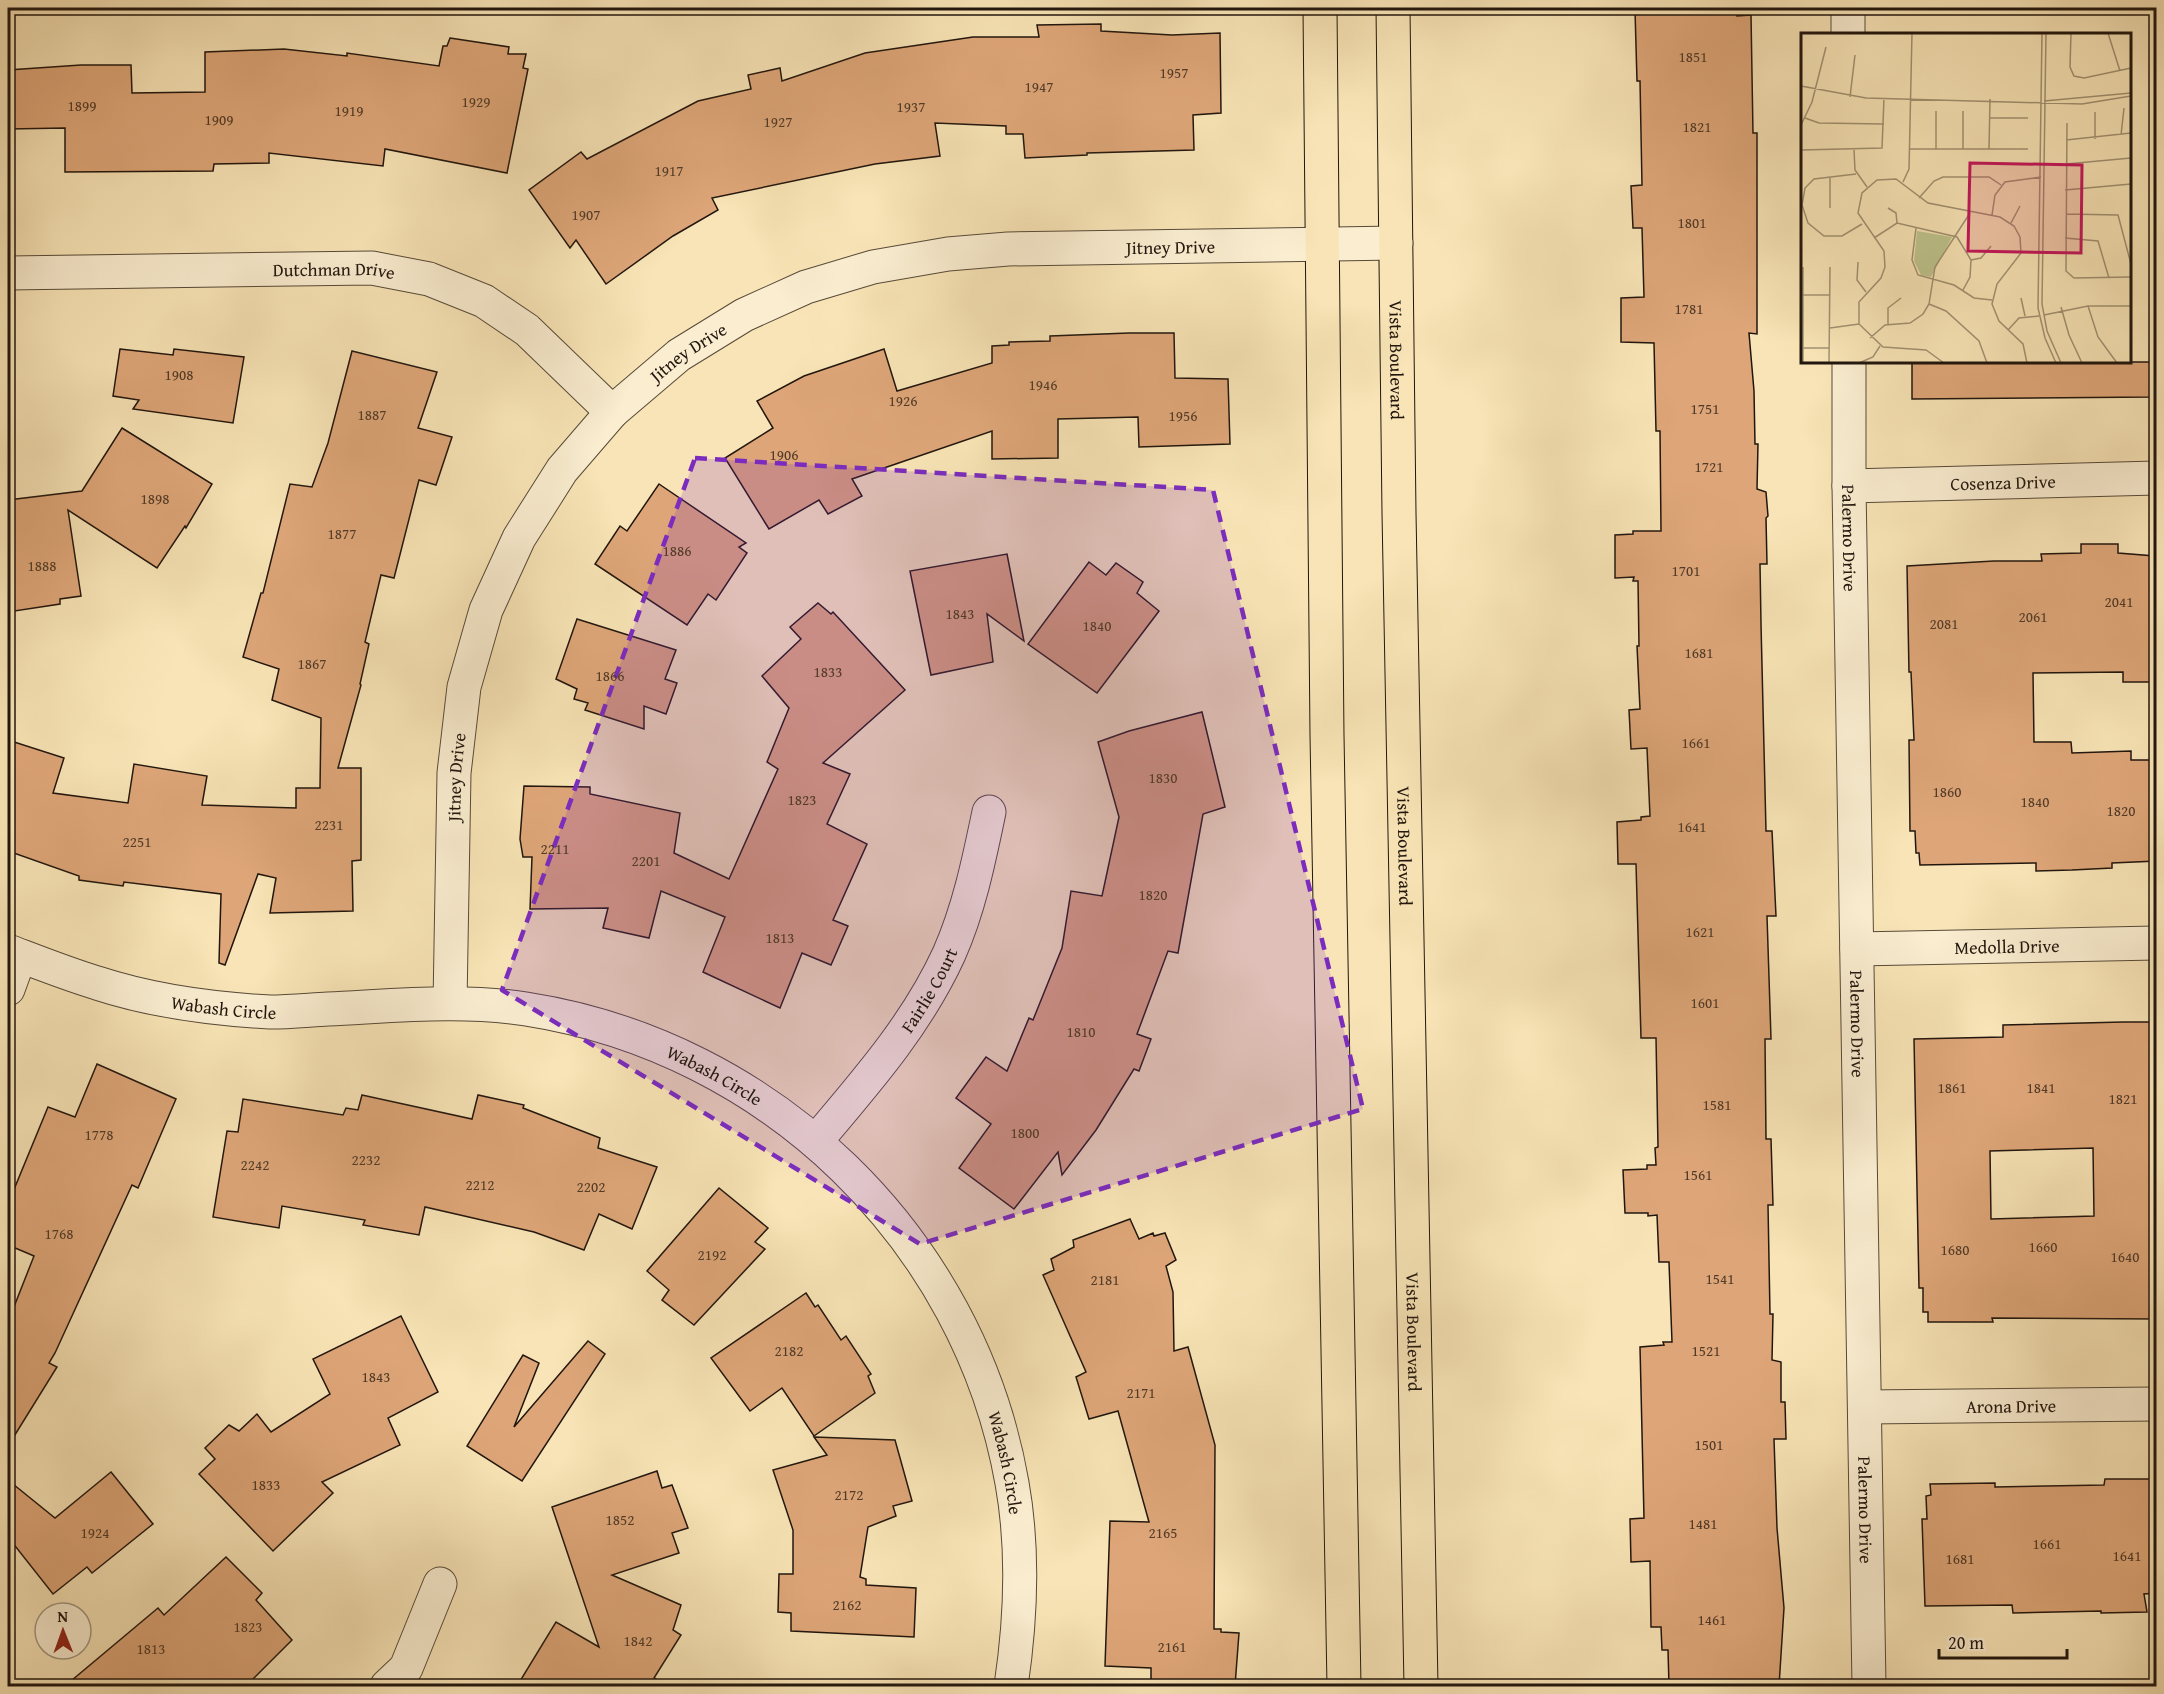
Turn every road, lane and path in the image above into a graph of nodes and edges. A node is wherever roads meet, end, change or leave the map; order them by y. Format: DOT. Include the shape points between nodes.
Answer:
graph roads {
  1 [pos="1320,8"];
  2 [pos="1393,8"];
  3 [pos="1848,8"];
  4 [pos="1848,33"];
  5 [pos="1396,243"];
  6 [pos="1322,244"];
  7 [pos="8,273"];
  8 [pos="1849,363"];
  9 [pos="612,411"];
  10 [pos="2157,478"];
  11 [pos="1849,486"];
  12 [pos="989,812"];
  13 [pos="2157,944"];
  14 [pos="1857,949"];
  15 [pos="14,954"];
  16 [pos="8,989"];
  17 [pos="450,1003"];
  18 [pos="816,1141"];
  19 [pos="2157,1404"];
  20 [pos="1864,1407"];
  21 [pos="440,1584"];
  22 [pos="387,1686"];
  23 [pos="1011,1686"];
  24 [pos="1344,1686"];
  25 [pos="1421,1686"];
  26 [pos="1869,1686"];
  1 -- 6 [label="main road"];
  2 -- 5 [label="main road, Vista Boulevard"];
  3 -- 4 [label="street"];
  5 -- 6 [label="street, Jitney Drive"];
  5 -- 25 [label="main road, Vista Boulevard"];
  6 -- 9 [label="street, Jitney Drive" via="1008,249 873,267 806,287 744,315 679,355"];
  6 -- 24 [label="main road"];
  7 -- 9 [label="street, Dutchman Drive" via="372,267 429,279 484,301 527,330"];
  8 -- 11 [label="street, Palermo Drive"];
  9 -- 17 [label="street, Jitney Drive" via="562,470 519,538 486,610 464,687 454,773"];
  10 -- 11 [label="street, Cosenza Drive"];
  11 -- 14 [label="street, Palermo Drive"];
  12 -- 18 [label="street, Fairlie Court" via="974,883 949,953 913,1020"];
  13 -- 14 [label="street, Medolla Drive"];
  14 -- 20 [label="street, Palermo Drive"];
  15 -- 16 [label="street"];
  15 -- 17 [label="street, Wabash Circle" via="100,984 180,1003 271,1012"];
  17 -- 18 [label="street, Wabash Circle" via="525,1009 598,1024 673,1052 756,1096"];
  18 -- 23 [label="street, Wabash Circle" via="874,1197 924,1262 964,1333 994,1410 1012,1483 1020,1562 1018,1637"];
  19 -- 20 [label="street, Arona Drive"];
  20 -- 26 [label="street, Palermo Drive"];
  21 -- 22 [label="street" via="406,1668"];
}
